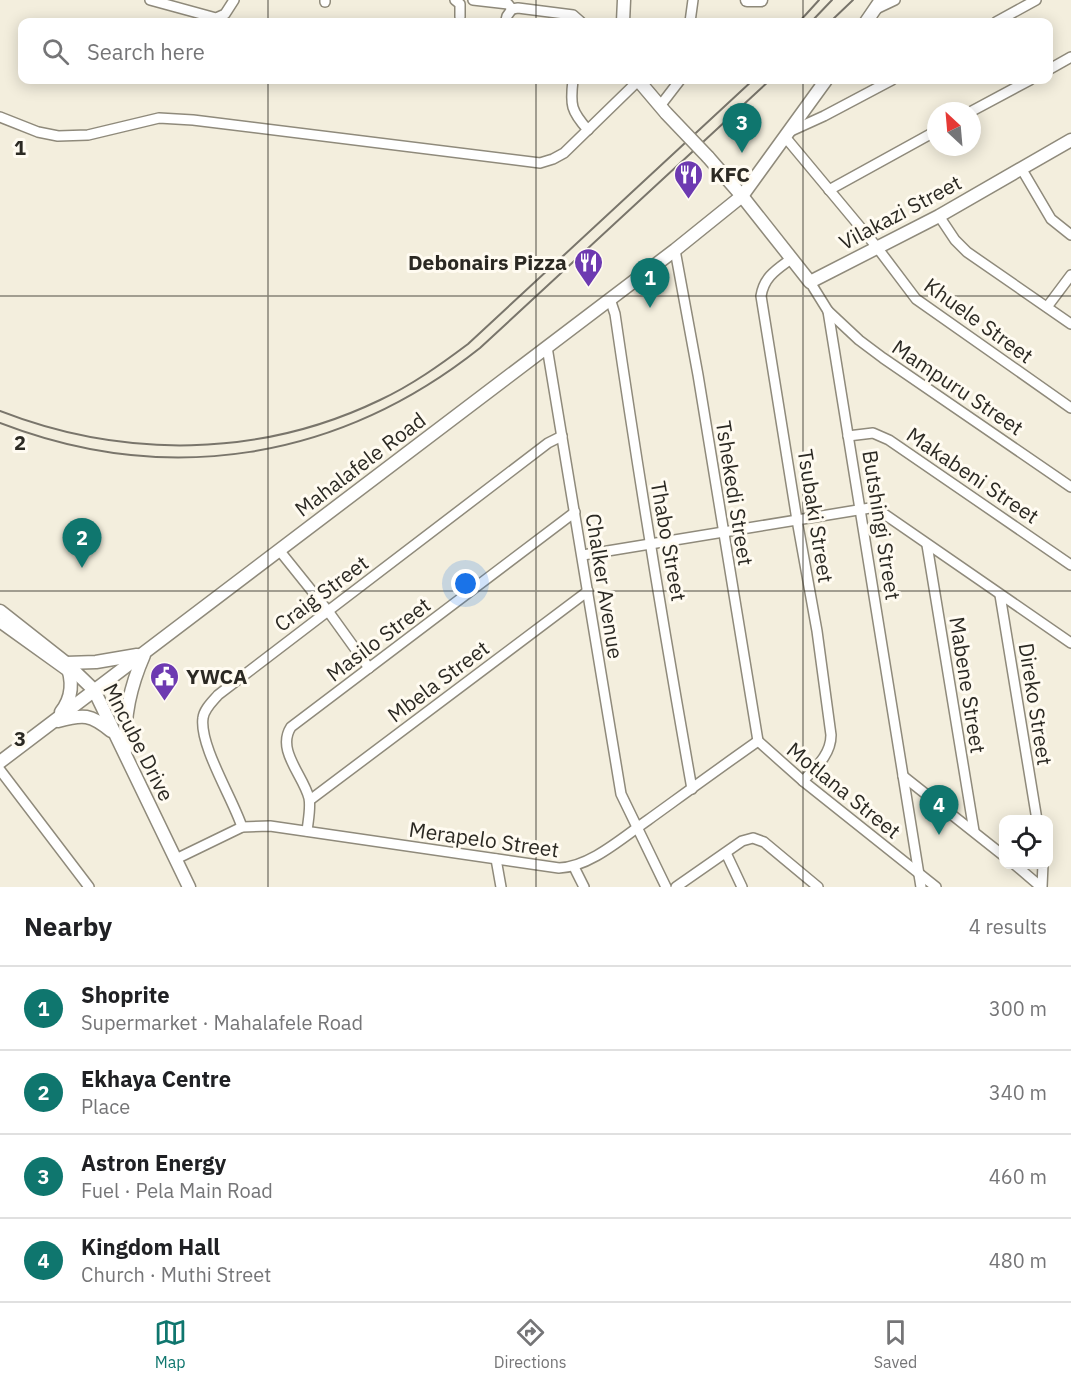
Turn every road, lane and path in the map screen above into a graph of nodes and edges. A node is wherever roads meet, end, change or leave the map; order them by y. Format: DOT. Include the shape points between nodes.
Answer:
graph roads {
  1 [pos="150,0"];
  2 [pos="234,0"];
  3 [pos="456,0"];
  4 [pos="473,0"];
  5 [pos="624,0"];
  6 [pos="693,0"];
  7 [pos="747,0"];
  8 [pos="761,0"];
  9 [pos="895,0"];
  10 [pos="1036,0"];
  11 [pos="179,3"];
  12 [pos="877,5"];
  13 [pos="512,9"];
  14 [pos="460,17"];
  15 [pos="507,18"];
  16 [pos="576,18"];
  17 [pos="623,18"];
  18 [pos="691,18"];
  19 [pos="869,18"];
  20 [pos="1003,18"];
  21 [pos="1071,57"];
  22 [pos="1053,67"];
  23 [pos="573,84"];
  24 [pos="634,84"];
  25 [pos="641,84"];
  26 [pos="678,84"];
  27 [pos="823,84"];
  28 [pos="884,84"];
  29 [pos="1023,84"];
  30 [pos="981,106"];
  31 [pos="663,109"];
  32 [pos="0,117"];
  33 [pos="588,130"];
  34 [pos="789,134"];
  35 [pos="927,136"];
  36 [pos="1071,140"];
  37 [pos="1021,168"];
  38 [pos="829,190"];
  39 [pos="742,196"];
  40 [pos="939,216"];
  41 [pos="1071,235"];
  42 [pos="876,246"];
  43 [pos="675,250"];
  44 [pos="791,259"];
  45 [pos="1071,275"];
  46 [pos="810,282"];
  47 [pos="610,299"];
  48 [pos="1047,307"];
  49 [pos="828,311"];
  50 [pos="1071,324"];
  51 [pos="547,347"];
  52 [pos="1071,408"];
  53 [pos="562,436"];
  54 [pos="848,436"];
  55 [pos="1071,487"];
  56 [pos="860,510"];
  57 [pos="575,512"];
  58 [pos="797,520"];
  59 [pos="724,532"];
  60 [pos="650,544"];
  61 [pos="927,545"];
  62 [pos="279,550"];
  63 [pos="583,555"];
  64 [pos="1071,565"];
  65 [pos="588,591"];
  66 [pos="1000,595"];
  67 [pos="328,610"];
  68 [pos="0,611"];
  69 [pos="0,623"];
  70 [pos="1071,643"];
  71 [pos="144,654"];
  72 [pos="69,668"];
  73 [pos="369,668"];
  74 [pos="94,690"];
  75 [pos="51,723"];
  76 [pos="114,733"];
  77 [pos="758,741"];
  78 [pos="125,756"];
  79 [pos="0,762"];
  80 [pos="0,770"];
  81 [pos="903,776"];
  82 [pos="802,781"];
  83 [pos="692,789"];
  84 [pos="309,800"];
  85 [pos="1036,815"];
  86 [pos="242,827"];
  87 [pos="636,828"];
  88 [pos="308,831"];
  89 [pos="974,831"];
  90 [pos="999,852"];
  91 [pos="726,853"];
  92 [pos="176,859"];
  93 [pos="496,859"];
  94 [pos="574,867"];
  95 [pos="1020,869"];
  96 [pos="1043,869"];
  97 [pos="919,874"];
  98 [pos="89,887"];
  99 [pos="189,887"];
  100 [pos="501,887"];
  101 [pos="584,887"];
  102 [pos="666,887"];
  103 [pos="676,887"];
  104 [pos="742,887"];
  105 [pos="818,887"];
  106 [pos="921,887"];
  107 [pos="936,887"];
  108 [pos="1042,887"];
  1 -- 11 [label="street"];
  2 -- 11 [label="street" via="219,17"];
  3 -- 14 [label="street"];
  4 -- 13 [label="street" via="508,4"];
  5 -- 17 [label="main road"];
  6 -- 18 [label="street"];
  7 -- 8 [label="main road"];
  9 -- 12 [label="street"];
  10 -- 20 [label="street"];
  12 -- 19 [label="main road"];
  13 -- 15 [label="street"];
  13 -- 16 [label="street"];
  21 -- 22 [label="street"];
  23 -- 33 [label="street" via="572,108"];
  24 -- 33 [label="street"];
  25 -- 31 [label="main road, Butshingi Street"];
  26 -- 31 [label="street"];
  27 -- 34 [label="main road, Mahalafele Road"];
  28 -- 34 [label="street"];
  29 -- 30 [label="street"];
  31 -- 39 [label="main road, Butshingi Street, bridge"];
  32 -- 33 [label="street" via="58,136 88,135 159,118 540,163 564,153"];
  34 -- 38 [label="street, Khuele Street"];
  34 -- 39 [label="main road, Mahalafele Road"];
  35 -- 38 [label="street"];
  36 -- 37 [label="main road, Vilakazi Street"];
  37 -- 40 [label="main road, Vilakazi Street"];
  37 -- 41 [label="street" via="1051,219"];
  38 -- 42 [label="street, Khuele Street"];
  39 -- 43 [label="main road, Mahalafele Road"];
  39 -- 44 [label="main road, Butshingi Street"];
  40 -- 42 [label="main road, Vilakazi Street"];
  40 -- 48 [label="street" via="967,252"];
  42 -- 46 [label="main road, Vilakazi Street"];
  42 -- 52 [label="street, Khuele Street" via="916,299"];
  43 -- 47 [label="main road, Mahalafele Road"];
  43 -- 59 [label="street, Tshekedi Street"];
  44 -- 46 [label="main road, Butshingi Street"];
  44 -- 58 [label="street, Tsubaki Street" via="769,277 761,296"];
  45 -- 48 [label="street"];
  46 -- 49 [label="street, Butshingi Street"];
  47 -- 51 [label="main road, Mahalafele Road"];
  47 -- 60 [label="street, Thabo Street"];
  48 -- 50 [label="street"];
  49 -- 54 [label="street, Butshingi Street"];
  49 -- 55 [label="street, Mampuru Street" via="883,358"];
  51 -- 53 [label="street, Chalker Avenue"];
  51 -- 62 [label="main road, Mahalafele Road"];
  53 -- 57 [label="street, Chalker Avenue"];
  53 -- 67 [label="street, Craig Street"];
  54 -- 56 [label="street, Butshingi Street"];
  54 -- 64 [label="street, Makabeni Street" via="873,433 889,440"];
  56 -- 58 [label="street"];
  56 -- 61 [label="street" via="877,508"];
  56 -- 81 [label="street, Butshingi Street"];
  57 -- 63 [label="street, Chalker Avenue"];
  57 -- 73 [label="street, Masilo Street"];
  58 -- 59 [label="street"];
  58 -- 82 [label="street, Tsubaki Street" via="831,735 826,754"];
  59 -- 60 [label="street"];
  59 -- 77 [label="street, Tshekedi Street"];
  60 -- 63 [label="street"];
  60 -- 83 [label="street, Thabo Street"];
  61 -- 66 [label="street"];
  61 -- 89 [label="street, Mabene Street"];
  62 -- 67 [label="street"];
  62 -- 71 [label="main road, Mahalafele Road"];
  63 -- 65 [label="street, Chalker Avenue"];
  65 -- 84 [label="street, Mbela Street"];
  65 -- 87 [label="street, Chalker Avenue" via="618,781"];
  66 -- 70 [label="street"];
  66 -- 85 [label="street, Direko Street"];
  67 -- 73 [label="street"];
  67 -- 86 [label="street, Craig Street" via="218,694 204,714 207,742"];
  68 -- 72 [label="main road, Mncube Drive"];
  69 -- 72 [label="street"];
  71 -- 72 [label="main road"];
  71 -- 74 [label="main road, Mahalafele Road"];
  71 -- 78 [label="main road" via="127,703"];
  72 -- 74 [label="main road, Mncube Drive"];
  72 -- 75 [label="main road" via="70,695"];
  73 -- 84 [label="street, Masilo Street" via="287,734 286,745"];
  74 -- 75 [label="main road, Mahalafele Road"];
  74 -- 76 [label="main road, Mncube Drive"];
  75 -- 76 [label="main road" via="85,716 98,720"];
  75 -- 79 [label="main road, Mahalafele Road"];
  76 -- 78 [label="main road, Mncube Drive"];
  77 -- 82 [label="street, Motlana Street"];
  77 -- 83 [label="street, Merapelo Street"];
  78 -- 92 [label="main road, Mncube Drive"];
  80 -- 98 [label="street"];
  81 -- 89 [label="street"];
  81 -- 97 [label="street, Butshingi Street"];
  82 -- 97 [label="street, Motlana Street"];
  83 -- 87 [label="street, Merapelo Street"];
  84 -- 88 [label="street, Masilo Street"];
  86 -- 88 [label="street, Merapelo Street"];
  86 -- 92 [label="street, Merapelo Street"];
  87 -- 94 [label="street, Merapelo Street"];
  87 -- 102 [label="street, Chalker Avenue"];
  88 -- 93 [label="street, Merapelo Street"];
  89 -- 90 [label="street"];
  91 -- 103 [label="street"];
  91 -- 104 [label="street"];
  91 -- 105 [label="street" via="748,838 759,839"];
  92 -- 99 [label="main road, Mncube Drive"];
  93 -- 94 [label="street, Merapelo Street"];
  93 -- 100 [label="street"];
  94 -- 101 [label="street"];
  95 -- 108 [label="street"];
  96 -- 108 [label="street"];
  97 -- 106 [label="street, Butshingi Street"];
  97 -- 107 [label="street, Motlana Street"];
}
